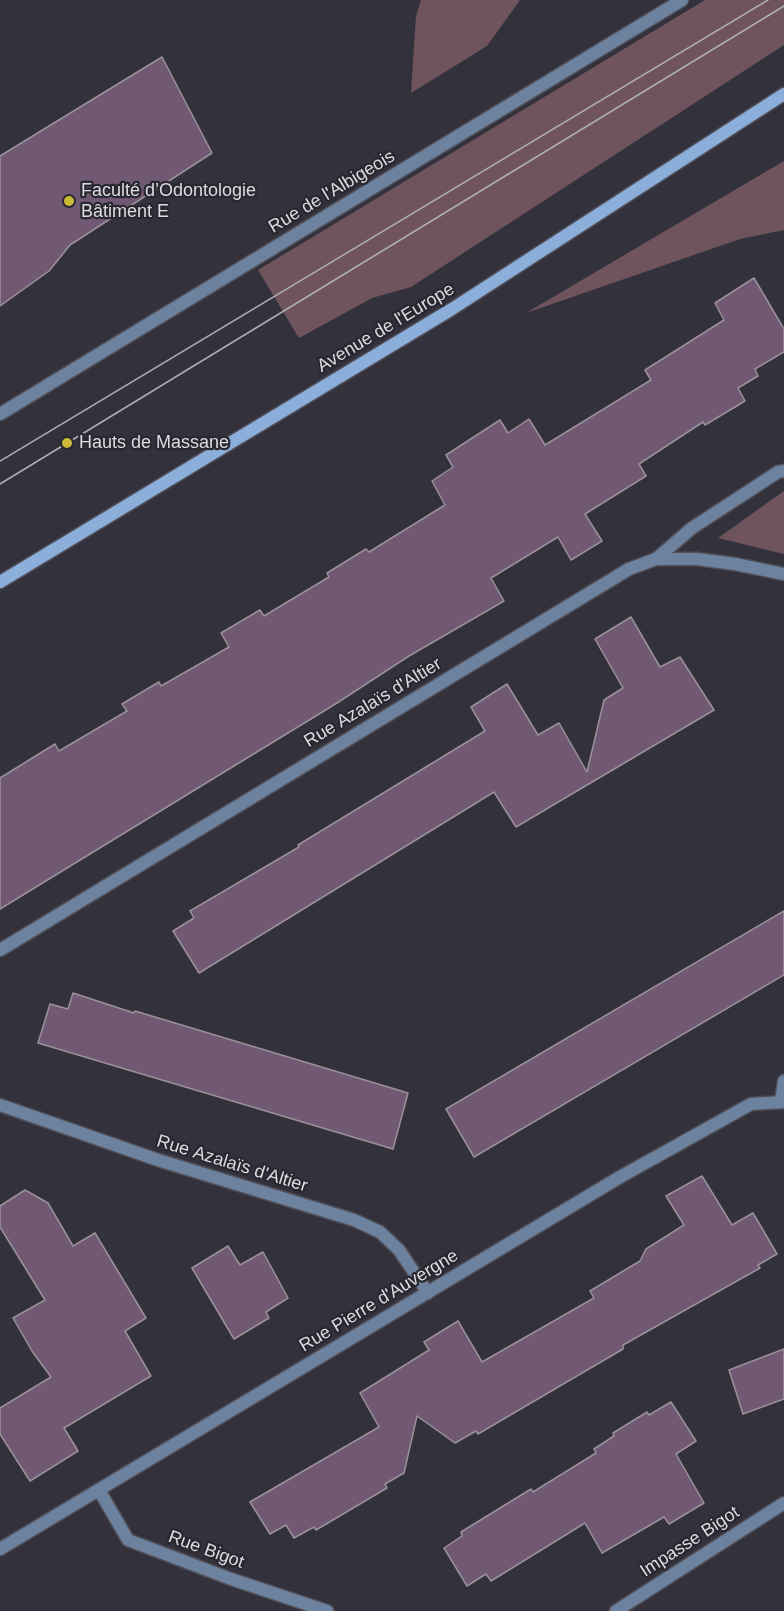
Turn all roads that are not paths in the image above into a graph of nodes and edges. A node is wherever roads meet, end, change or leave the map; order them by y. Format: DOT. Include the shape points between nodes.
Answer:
graph roads {
  1 [pos="682,0"];
  2 [pos="784,94"];
  3 [pos="0,414"];
  4 [pos="784,471"];
  5 [pos="656,559"];
  6 [pos="784,574"];
  7 [pos="0,582"];
  8 [pos="0,950"];
  9 [pos="784,1081"];
  10 [pos="782,1102"];
  11 [pos="0,1104"];
  12 [pos="428,1293"];
  13 [pos="99,1490"];
  14 [pos="784,1503"];
  15 [pos="0,1549"];
  16 [pos="327,1611"];
  17 [pos="616,1611"];
  1 -- 3 [label="street, Rue de l'Albigeois"];
  2 -- 7 [label="main road, Avenue de l'Europe" via="452,309"];
  4 -- 5 [label="street" via="692,528"];
  5 -- 6 [label="street, Rue Azalaïs d'Altier" via="707,560"];
  5 -- 8 [label="street, Rue Azalaïs d'Altier" via="629,569"];
  9 -- 10 [label="street"];
  10 -- 12 [label="street, Rue Pierre d'Auvergne" via="751,1104"];
  11 -- 12 [label="street, Rue Azalaïs d'Altier" via="158,1160 354,1220 380,1232 399,1250"];
  12 -- 13 [label="street, Rue Pierre d'Auvergne"];
  13 -- 15 [label="street, Rue Pierre d'Auvergne"];
  13 -- 16 [label="street, Rue Bigot" via="128,1540 231,1580"];
  14 -- 17 [label="street, Impasse Bigot"];
}
